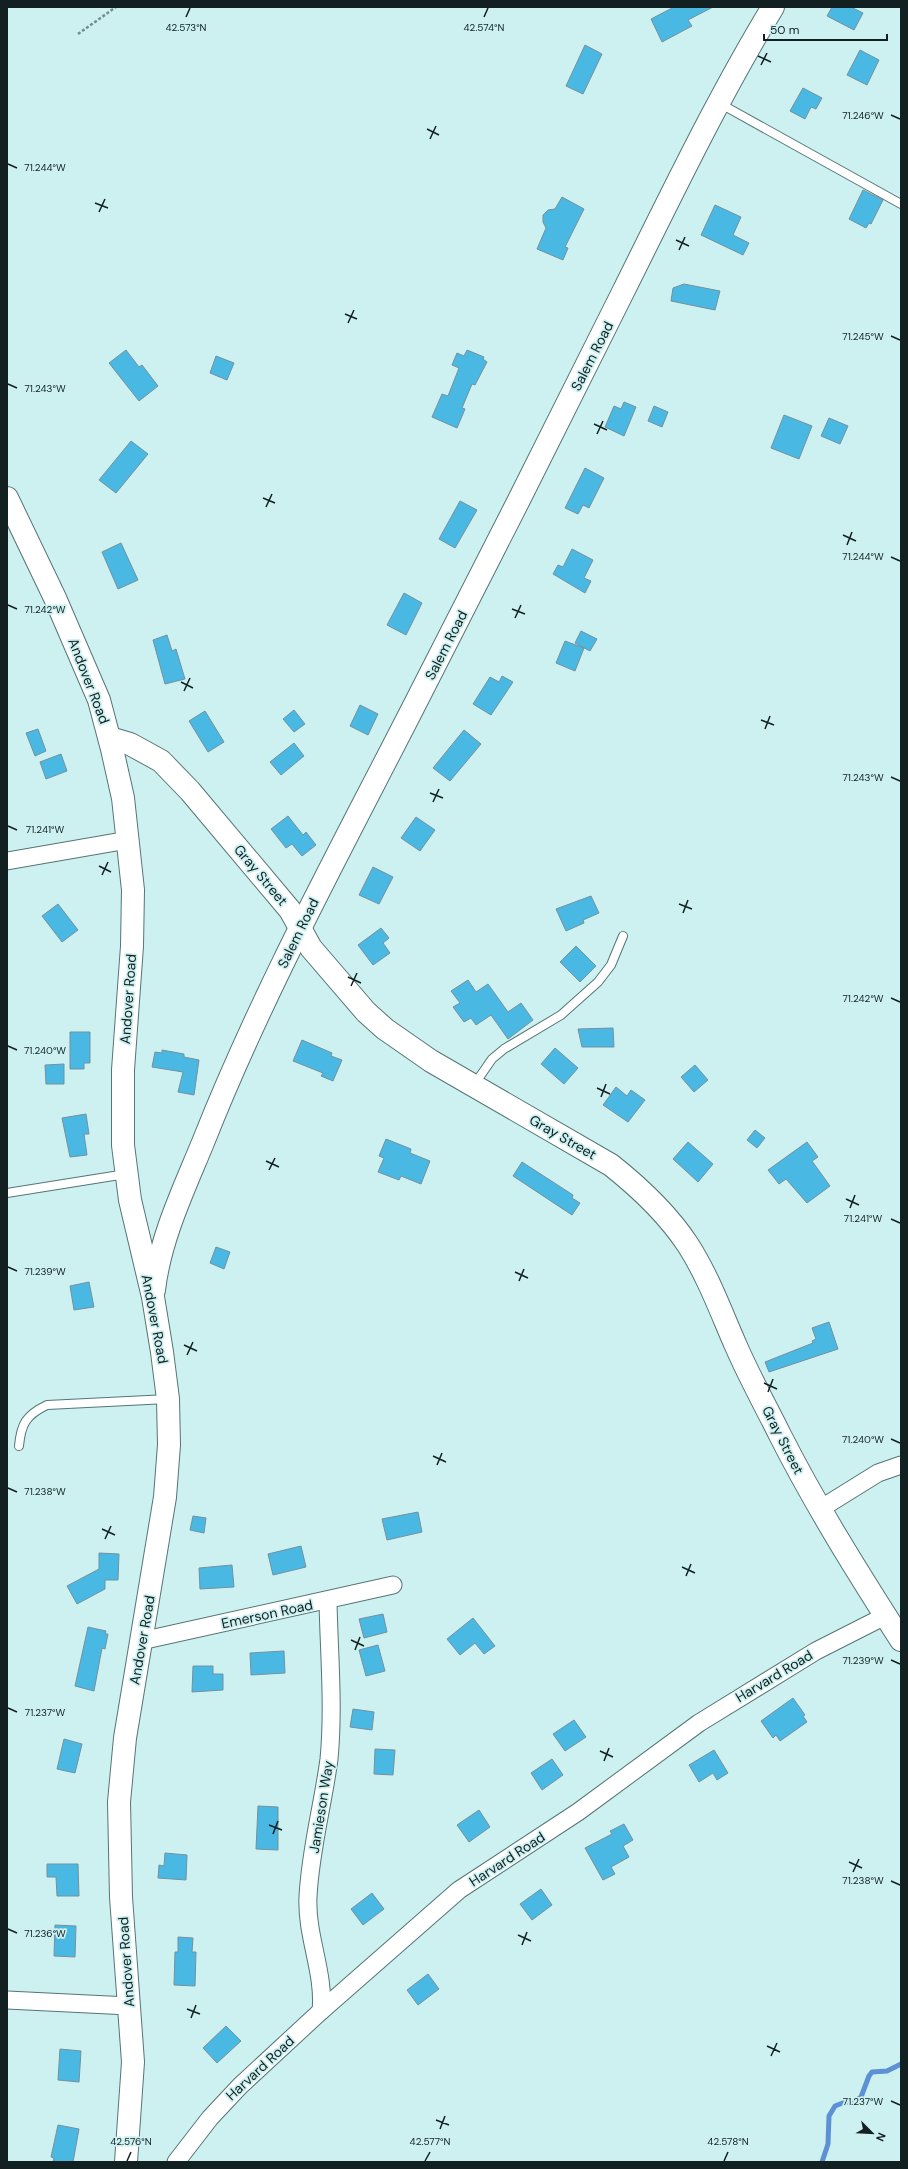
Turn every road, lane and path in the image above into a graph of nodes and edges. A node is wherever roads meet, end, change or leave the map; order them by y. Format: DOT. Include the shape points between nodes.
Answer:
graph roads {
  1 [pos="116,7"];
  2 [pos="773,7"];
  3 [pos="78,34"];
  4 [pos="718,103"];
  5 [pos="901,204"];
  6 [pos="7,498"];
  7 [pos="110,738"];
  8 [pos="128,840"];
  9 [pos="7,861"];
  10 [pos="300,928"];
  11 [pos="623,936"];
  12 [pos="473,1086"];
  13 [pos="126,1174"];
  14 [pos="7,1193"];
  15 [pos="173,1217"];
  16 [pos="135,1227"];
  17 [pos="153,1298"];
  18 [pos="168,1399"];
  19 [pos="19,1446"];
  20 [pos="901,1465"];
  21 [pos="820,1509"];
  22 [pos="393,1586"];
  23 [pos="328,1601"];
  24 [pos="885,1616"];
  25 [pos="141,1640"];
  26 [pos="901,1640"];
  27 [pos="7,2000"];
  28 [pos="129,2006"];
  29 [pos="321,2011"];
  30 [pos="126,2162"];
  31 [pos="176,2162"];
  1 -- 3 [label="path"];
  2 -- 4 [label="main road, Salem Road"];
  4 -- 5 [label="lane"];
  4 -- 10 [label="main road, Salem Road" via="492,554"];
  6 -- 7 [label="main road, Andover Road" via="76,645"];
  7 -- 8 [label="main road, Andover Road"];
  7 -- 10 [label="main road, Gray Street" via="130,744 161,761 190,790 290,910"];
  8 -- 9 [label="street"];
  8 -- 13 [label="main road, Andover Road" via="133,917 123,1070 122,1117"];
  10 -- 12 [label="main road, Gray Street" via="311,948 366,1012 407,1046"];
  10 -- 15 [label="main road, Salem Road" via="228,1081"];
  11 -- 12 [label="lane" via="611,965 598,982 561,1015 504,1049 492,1059"];
  12 -- 21 [label="main road, Gray Street" via="611,1165 634,1183 672,1223 700,1266 740,1354"];
  13 -- 14 [label="lane"];
  13 -- 16 [label="main road, Andover Road"];
  15 -- 16 [label="main road"];
  15 -- 17 [label="main road, Salem Road" via="155,1278"];
  16 -- 17 [label="main road, Andover Road"];
  17 -- 18 [label="main road, Andover Road"];
  18 -- 19 [label="lane" via="47,1405 38,1409 20,1429"];
  18 -- 25 [label="main road, Andover Road" via="169,1445 165,1497"];
  20 -- 21 [label="street" via="878,1473"];
  21 -- 24 [label="main road, Gray Street"];
  22 -- 23 [label="street, Emerson Road"];
  23 -- 25 [label="street, Emerson Road"];
  23 -- 29 [label="street, Jamieson Way" via="330,1740 308,1897 310,1936 321,1984"];
  24 -- 26 [label="main road, Gray Street"];
  24 -- 29 [label="street, Harvard Road" via="816,1651 673,1741 578,1812 445,1902"];
  25 -- 28 [label="main road, Andover Road" via="125,1738 118,1802 121,1897"];
  27 -- 28 [label="street"];
  28 -- 30 [label="main road, Andover Road" via="132,2089"];
  29 -- 31 [label="street, Harvard Road" via="223,2104"];
}
